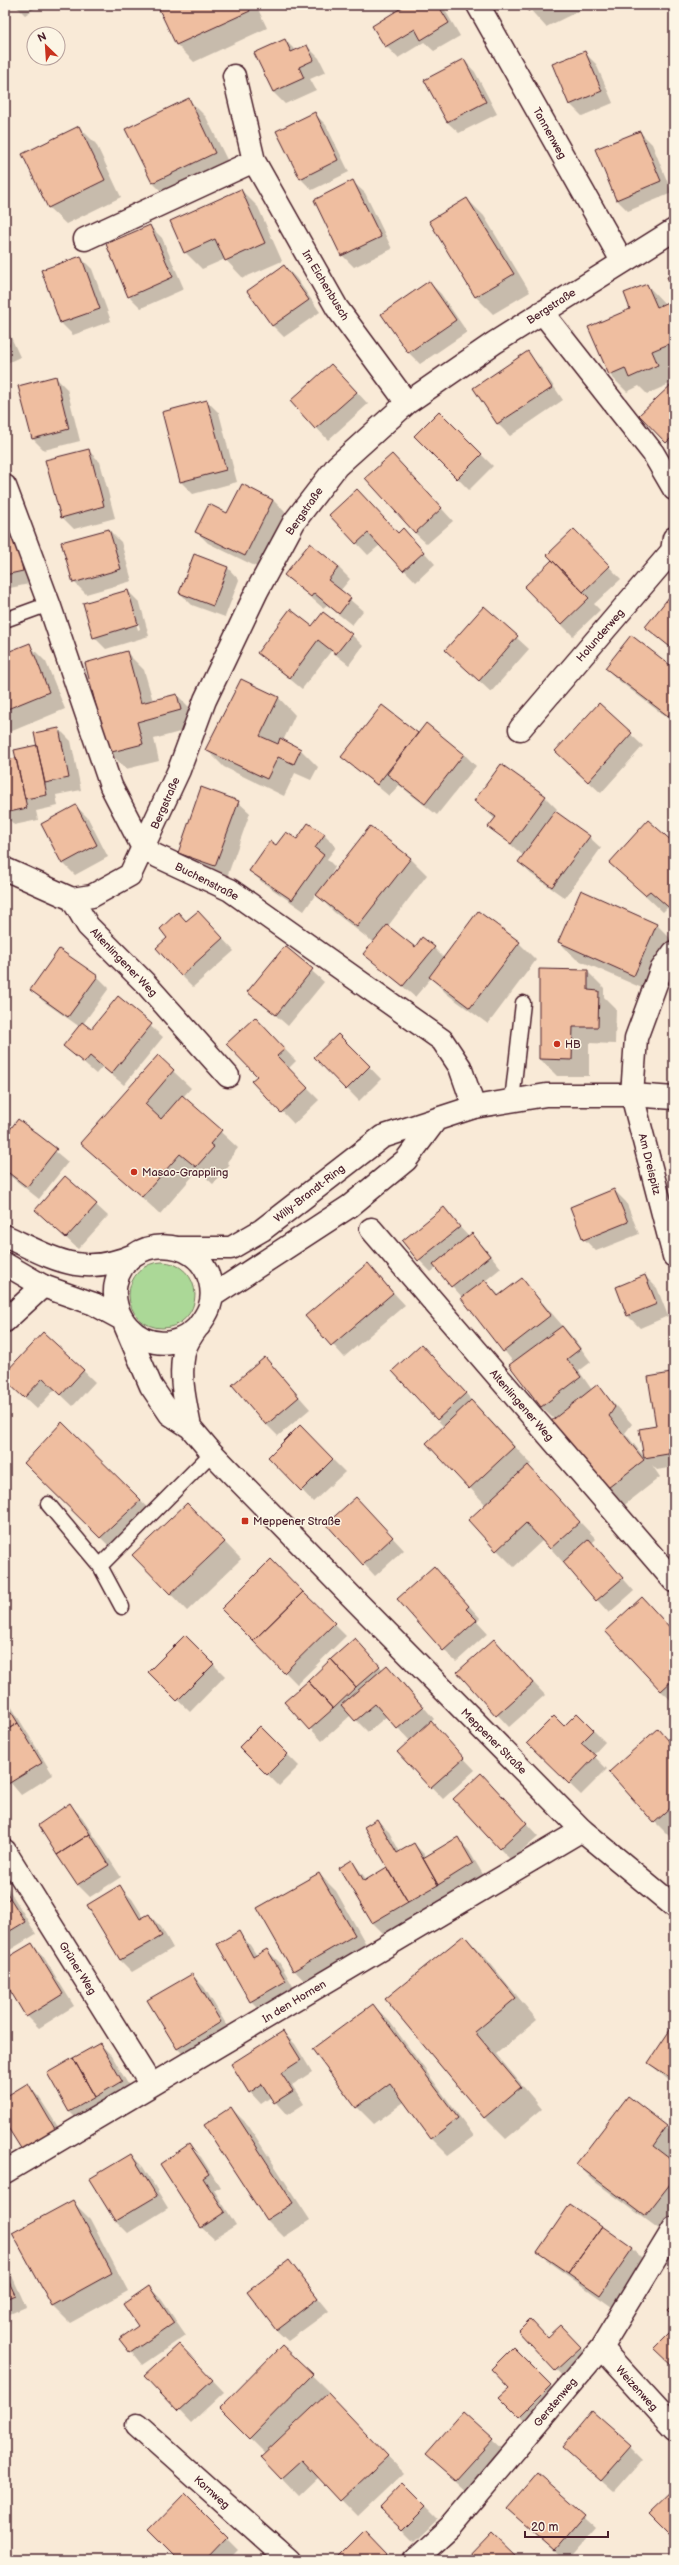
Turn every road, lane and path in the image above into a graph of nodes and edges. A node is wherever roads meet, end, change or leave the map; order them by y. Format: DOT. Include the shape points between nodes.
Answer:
graph roads {
  1 [pos="478,5"];
  2 [pos="234,76"];
  3 [pos="254,161"];
  4 [pos="674,230"];
  5 [pos="85,238"];
  6 [pos="622,261"];
  7 [pos="542,312"];
  8 [pos="407,403"];
  9 [pos="5,486"];
  10 [pos="674,489"];
  11 [pos="674,538"];
  12 [pos="49,604"];
  13 [pos="5,620"];
  14 [pos="520,729"];
  15 [pos="144,850"];
  16 [pos="5,869"];
  17 [pos="72,899"];
  18 [pos="674,952"];
  19 [pos="523,1003"];
  20 [pos="228,1076"];
  21 [pos="632,1095"];
  22 [pos="674,1098"];
  23 [pos="512,1101"];
  24 [pos="474,1107"];
  25 [pos="435,1121"];
  26 [pos="371,1229"];
  27 [pos="5,1236"];
  28 [pos="178,1248"];
  29 [pos="135,1254"];
  30 [pos="674,1256"];
  31 [pos="5,1264"];
  32 [pos="42,1286"];
  33 [pos="212,1296"];
  34 [pos="5,1321"];
  35 [pos="123,1322"];
  36 [pos="200,1326"];
  37 [pos="190,1427"];
  38 [pos="212,1453"];
  39 [pos="48,1504"];
  40 [pos="100,1566"];
  41 [pos="674,1581"];
  42 [pos="122,1607"];
  43 [pos="582,1830"];
  44 [pos="5,1851"];
  45 [pos="674,1906"];
  46 [pos="151,2085"];
  47 [pos="5,2172"];
  48 [pos="674,2228"];
  49 [pos="601,2348"];
  50 [pos="137,2425"];
  51 [pos="674,2428"];
  52 [pos="288,2560"];
  53 [pos="414,2560"];
  1 -- 6 [label="street, Tannenweg"];
  2 -- 3 [label="street, Im Eichenbusch"];
  3 -- 5 [label="street"];
  3 -- 8 [label="street, Im Eichenbusch" via="337,308"];
  4 -- 6 [label="street, Bergstraße"];
  6 -- 7 [label="street, Bergstraße"];
  7 -- 8 [label="street, Bergstraße"];
  7 -- 10 [label="street" via="653,453"];
  8 -- 15 [label="street, Bergstraße" via="337,466 294,522 257,591 205,700 179,770"];
  9 -- 12 [label="street"];
  11 -- 14 [label="street, Holunderweg" via="672,551"];
  12 -- 13 [label="lane"];
  12 -- 15 [label="street" via="111,786"];
  15 -- 17 [label="street, Bergstraße" via="130,875 92,896"];
  15 -- 24 [label="street, Buchenstraße" via="230,890 442,1040 460,1067"];
  16 -- 17 [label="street"];
  17 -- 20 [label="street, Altenlingener Weg" via="88,926 146,984"];
  18 -- 21 [label="street, Am Dreispitz" via="661,970 636,1038"];
  19 -- 23 [label="lane"];
  21 -- 22 [label="street, Willy-Brandt-Ring"];
  21 -- 23 [label="street, Willy-Brandt-Ring" via="546,1096"];
  21 -- 30 [label="street, Am Dreispitz"];
  23 -- 24 [label="street, Willy-Brandt-Ring"];
  24 -- 25 [label="street, Willy-Brandt-Ring"];
  25 -- 28 [label="street, Willy-Brandt-Ring" via="382,1138 262,1230 231,1248"];
  25 -- 33 [label="street" via="406,1160 350,1206"];
  26 -- 41 [label="street, Altenlingener Weg"];
  27 -- 29 [label="street" via="66,1263 104,1266"];
  28 -- 29 [label="street" via="156,1246"];
  28 -- 33 [label="street" via="192,1255 203,1266 210,1280"];
  29 -- 35 [label="street" via="124,1264 114,1290 115,1305"];
  31 -- 32 [label="street"];
  32 -- 34 [label="street"];
  32 -- 35 [label="street" via="94,1304"];
  33 -- 36 [label="street" via="208,1312"];
  35 -- 36 [label="street" via="138,1336 154,1342 170,1342 186,1337"];
  35 -- 37 [label="street, Meppener Straße" via="151,1386 170,1414"];
  36 -- 37 [label="street, Meppener Straße" via="185,1351 181,1380"];
  37 -- 38 [label="street, Meppener Straße"];
  38 -- 40 [label="lane"];
  38 -- 43 [label="street, Meppener Straße"];
  39 -- 40 [label="lane"];
  40 -- 42 [label="lane"];
  43 -- 45 [label="street, Meppener Straße"];
  43 -- 46 [label="street, In den Hornen"];
  44 -- 46 [label="street, Grüner Weg"];
  46 -- 47 [label="street, In den Hornen"];
  48 -- 49 [label="street, Gerstenweg"];
  49 -- 51 [label="street, Weizenweg"];
  49 -- 53 [label="street, Gerstenweg" via="450,2527"];
  50 -- 52 [label="street, Kornweg"];
}
